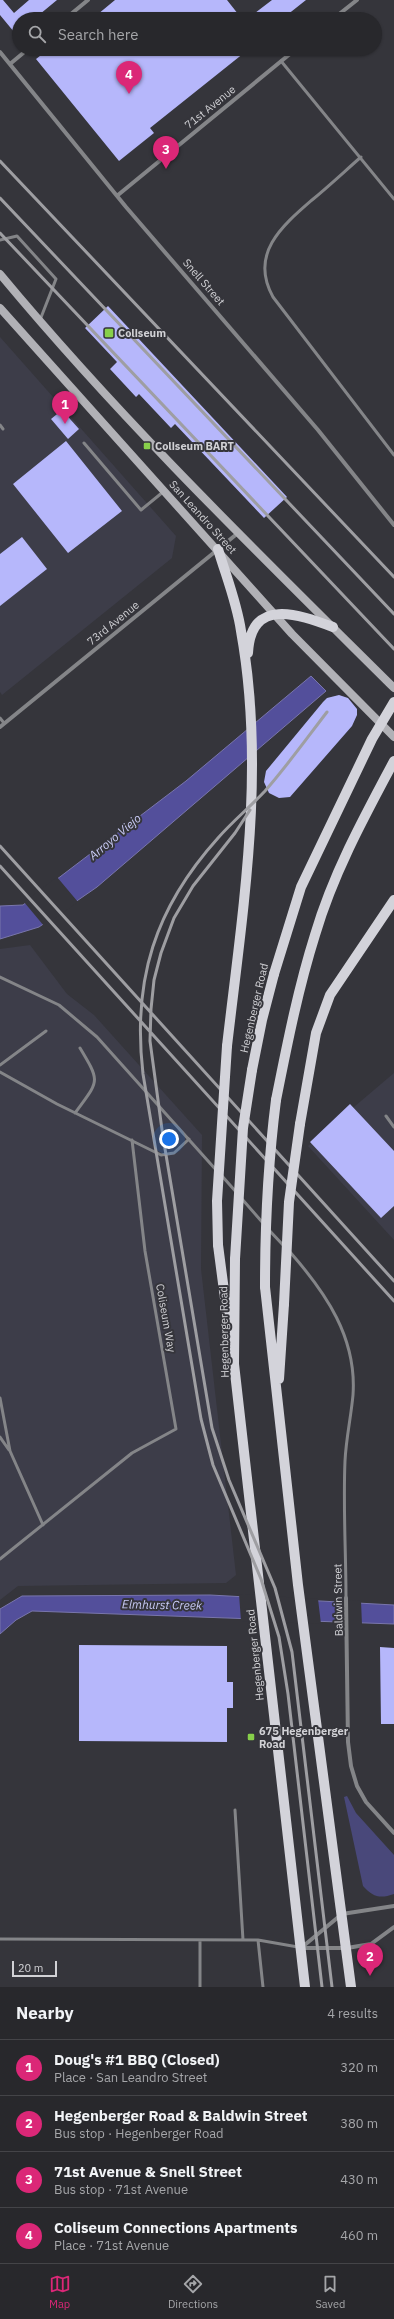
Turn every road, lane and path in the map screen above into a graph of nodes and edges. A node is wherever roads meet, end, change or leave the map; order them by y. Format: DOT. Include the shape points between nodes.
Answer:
graph roads {
  1 [pos="88,0"];
  2 [pos="357,0"];
  3 [pos="73,12"];
  4 [pos="342,12"];
  5 [pos="0,52"];
  6 [pos="20,56"];
  7 [pos="287,56"];
  8 [pos="281,61"];
  9 [pos="10,64"];
  10 [pos="361,157"];
  11 [pos="118,195"];
  12 [pos="394,199"];
  13 [pos="0,240"];
  14 [pos="0,274"];
  15 [pos="0,308"];
  16 [pos="40,322"];
  17 [pos="0,425"];
  18 [pos="3,429"];
  19 [pos="84,443"];
  20 [pos="394,455"];
  21 [pos="164,491"];
  22 [pos="394,525"];
  23 [pos="238,533"];
  24 [pos="218,550"];
  25 [pos="274,614"];
  26 [pos="333,627"];
  27 [pos="247,671"];
  28 [pos="394,688"];
  29 [pos="394,702"];
  30 [pos="0,718"];
  31 [pos="4,723"];
  32 [pos="0,727"];
  33 [pos="394,737"];
  34 [pos="394,761"];
  35 [pos="394,900"];
  36 [pos="0,977"];
  37 [pos="46,1031"];
  38 [pos="80,1048"];
  39 [pos="0,1065"];
  40 [pos="0,1072"];
  41 [pos="76,1113"];
  42 [pos="386,1116"];
  43 [pos="394,1127"];
  44 [pos="189,1139"];
  45 [pos="132,1140"];
  46 [pos="234,1364"];
  47 [pos="0,1398"];
  48 [pos="278,1401"];
  49 [pos="0,1437"];
  50 [pos="10,1451"];
  51 [pos="43,1525"];
  52 [pos="0,1559"];
  53 [pos="346,1598"];
  54 [pos="236,1810"];
  55 [pos="394,1834"];
  56 [pos="394,1906"];
  57 [pos="342,1914"];
  58 [pos="394,1927"];
  59 [pos="0,1939"];
  60 [pos="200,1940"];
  61 [pos="243,1940"];
  62 [pos="258,1940"];
  63 [pos="301,1948"];
  64 [pos="347,1948"];
  65 [pos="200,1987"];
  66 [pos="263,1987"];
  67 [pos="305,1987"];
  68 [pos="350,1987"];
  1 -- 3 [label="street"];
  2 -- 4 [label="street"];
  5 -- 9 [label="street, Snell Street"];
  6 -- 9 [label="street"];
  7 -- 8 [label="street, 71st Avenue"];
  8 -- 10 [label="lane"];
  8 -- 11 [label="street, 71st Avenue"];
  9 -- 11 [label="street, Snell Street"];
  10 -- 12 [label="lane"];
  10 -- 20 [label="lane" via="279,231 266,254 264,270 266,285 274,297"];
  11 -- 22 [label="street, Snell Street" via="313,424"];
  13 -- 16 [label="lane" via="17,236 56,279"];
  14 -- 16 [label="main road, San Leandro Street"];
  15 -- 21 [label="main road, San Leandro Street"];
  16 -- 23 [label="main road, San Leandro Street" via="104,394"];
  17 -- 18 [label="lane"];
  19 -- 21 [label="lane" via="141,510"];
  21 -- 24 [label="main road, San Leandro Street"];
  23 -- 24 [label="street, 73rd Avenue"];
  23 -- 26 [label="main road, San Leandro Street"];
  24 -- 25 [label="main road, San Leandro Street"];
  24 -- 27 [label="main road" via="238,616"];
  24 -- 31 [label="street, 73rd Avenue"];
  25 -- 26 [label="main road" via="283,613"];
  25 -- 27 [label="main road" via="259,622 253,630 248,650"];
  25 -- 33 [label="main road, San Leandro Street"];
  26 -- 28 [label="main road, San Leandro Street"];
  27 -- 46 [label="main road, bridge" via="252,718 251,824 226,1046 217,1201 218,1245"];
  29 -- 46 [label="main road, Hegenberger Road, bridge" via="372,739 301,886 262,1020 243,1128 238,1186"];
  30 -- 31 [label="lane"];
  31 -- 32 [label="street, 73rd Avenue"];
  34 -- 48 [label="main road, bridge" via="354,840 315,934 294,1010 276,1100 264,1220 265,1287"];
  35 -- 48 [label="main road, bridge" via="330,995 316,1033 289,1202"];
  36 -- 44 [label="lane, Baldwin Street" via="59,1005 77,1018"];
  37 -- 39 [label="lane"];
  38 -- 41 [label="lane" via="95,1074 93,1088"];
  40 -- 41 [label="lane"];
  41 -- 45 [label="lane"];
  42 -- 43 [label="lane"];
  44 -- 45 [label="lane" via="174,1153 161,1155"];
  44 -- 53 [label="lane, Baldwin Street" via="327,1297 350,1352 353,1393 345,1462"];
  45 -- 51 [label="lane, Coliseum Way" via="145,1251 176,1429 132,1453"];
  46 -- 63 [label="main road, Hegenberger Road"];
  47 -- 50 [label="lane"];
  48 -- 57 [label="main road" via="303,1626"];
  49 -- 50 [label="lane"];
  50 -- 51 [label="lane"];
  51 -- 52 [label="lane, Coliseum Way"];
  53 -- 55 [label="street, Baldwin Street" via="348,1742 351,1766 357,1786 366,1802"];
  54 -- 61 [label="lane"];
  56 -- 57 [label="street"];
  57 -- 63 [label="street"];
  57 -- 64 [label="main road"];
  58 -- 64 [label="street" via="371,1944"];
  59 -- 60 [label="lane"];
  60 -- 61 [label="lane"];
  60 -- 65 [label="lane"];
  61 -- 62 [label="lane"];
  62 -- 63 [label="lane"];
  62 -- 66 [label="lane"];
  63 -- 64 [label="street"];
  63 -- 67 [label="main road, Hegenberger Road"];
  64 -- 68 [label="main road"];
}
